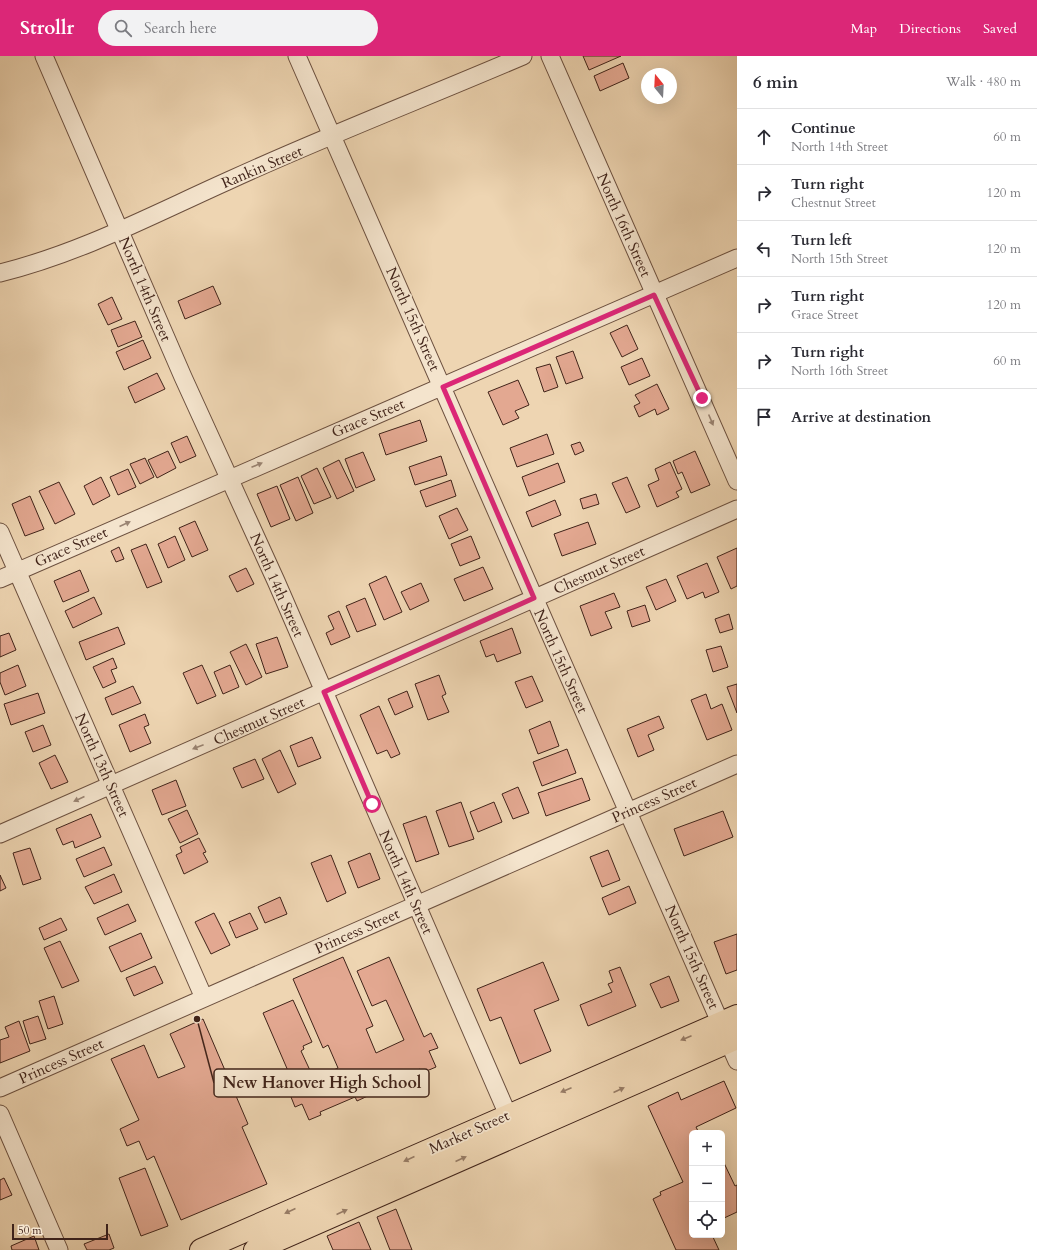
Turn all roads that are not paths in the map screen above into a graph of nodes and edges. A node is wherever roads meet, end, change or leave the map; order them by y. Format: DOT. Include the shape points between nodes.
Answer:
graph roads {
  1 [pos="44,56"];
  2 [pos="297,56"];
  3 [pos="523,56"];
  4 [pos="550,56"];
  5 [pos="332,137"];
  6 [pos="120,230"];
  7 [pos="737,258"];
  8 [pos="0,272"];
  9 [pos="654,295"];
  10 [pos="443,387"];
  11 [pos="229,477"];
  12 [pos="737,481"];
  13 [pos="737,509"];
  14 [pos="0,532"];
  15 [pos="18,571"];
  16 [pos="0,579"];
  17 [pos="534,598"];
  18 [pos="324,692"];
  19 [pos="737,764"];
  20 [pos="112,785"];
  21 [pos="627,811"];
  22 [pos="0,834"];
  23 [pos="416,905"];
  24 [pos="204,998"];
  25 [pos="732,1036"];
  26 [pos="0,1088"];
  27 [pos="0,1114"];
  28 [pos="508,1115"];
  29 [pos="59,1250"];
  30 [pos="201,1250"];
  31 [pos="255,1250"];
  1 -- 6 [label="street, North 14th Street"];
  2 -- 5 [label="street, North 15th Street"];
  3 -- 5 [label="street, Rankin Street"];
  4 -- 9 [label="street, North 16th Street"];
  5 -- 6 [label="street, Rankin Street" via="231,179"];
  5 -- 10 [label="street, North 15th Street"];
  6 -- 8 [label="street, Rankin Street" via="70,252"];
  6 -- 11 [label="street, North 14th Street"];
  7 -- 9 [label="street, Grace Street"];
  9 -- 10 [label="street, Grace Street"];
  9 -- 12 [label="street, North 16th Street, one-way"];
  11 -- 10 [label="street, Grace Street, one-way"];
  10 -- 17 [label="street, North 15th Street"];
  15 -- 11 [label="street, Grace Street, one-way"];
  11 -- 18 [label="street, North 14th Street"];
  13 -- 17 [label="street, Chestnut Street"];
  14 -- 15 [label="street, North 13th Street"];
  15 -- 16 [label="street, Grace Street"];
  15 -- 20 [label="street, North 13th Street"];
  17 -- 18 [label="street, Chestnut Street"];
  17 -- 21 [label="street, North 15th Street"];
  18 -- 20 [label="street, Chestnut Street, one-way"];
  18 -- 23 [label="street, North 14th Street"];
  19 -- 21 [label="street, Princess Street"];
  20 -- 22 [label="street, Chestnut Street, one-way"];
  20 -- 24 [label="street, North 13th Street"];
  21 -- 23 [label="street, Princess Street"];
  21 -- 25 [label="street, North 15th Street"];
  23 -- 24 [label="street, Princess Street"];
  23 -- 28 [label="street, North 14th Street"];
  24 -- 26 [label="street, Princess Street"];
  25 -- 28 [label="main road, Market Street, one-way"];
  31 -- 25 [label="main road, Market Street, one-way"];
  27 -- 29 [label="street"];
  28 -- 30 [label="main road, Market Street, one-way"];
}
